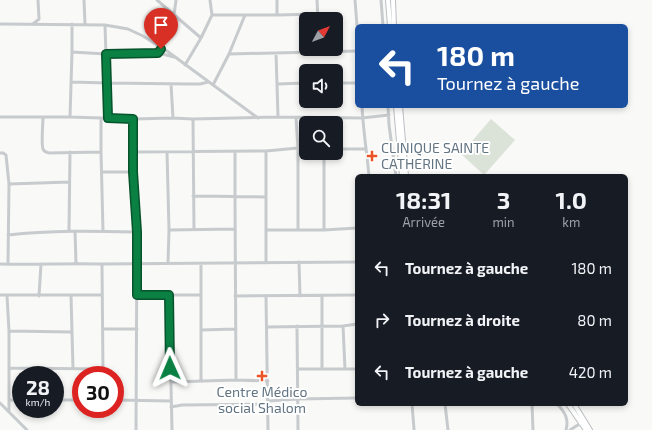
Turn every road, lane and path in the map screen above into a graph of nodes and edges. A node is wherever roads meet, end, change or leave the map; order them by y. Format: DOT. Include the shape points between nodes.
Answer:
graph roads {
  1 [pos="38,0"];
  2 [pos="84,0"];
  3 [pos="157,0"];
  4 [pos="176,0"];
  5 [pos="210,0"];
  6 [pos="277,0"];
  7 [pos="317,0"];
  8 [pos="355,0"];
  9 [pos="381,0"];
  10 [pos="388,0"];
  11 [pos="393,0"];
  12 [pos="318,12"];
  13 [pos="299,14"];
  14 [pos="174,15"];
  15 [pos="212,15"];
  16 [pos="245,15"];
  17 [pos="277,15"];
  18 [pos="39,19"];
  19 [pos="0,24"];
  20 [pos="33,24"];
  21 [pos="47,24"];
  22 [pos="72,24"];
  23 [pos="85,24"];
  24 [pos="106,24"];
  25 [pos="357,24"];
  26 [pos="383,24"];
  27 [pos="390,24"];
  28 [pos="394,24"];
  29 [pos="201,38"];
  30 [pos="161,47"];
  31 [pos="343,51"];
  32 [pos="355,51"];
  33 [pos="72,52"];
  34 [pos="299,52"];
  35 [pos="158,53"];
  36 [pos="276,53"];
  37 [pos="106,54"];
  38 [pos="229,54"];
  39 [pos="176,58"];
  40 [pos="185,65"];
  41 [pos="71,82"];
  42 [pos="208,82"];
  43 [pos="343,83"];
  44 [pos="355,83"];
  45 [pos="107,84"];
  46 [pos="171,84"];
  47 [pos="277,84"];
  48 [pos="299,84"];
  49 [pos="213,85"];
  50 [pos="362,108"];
  51 [pos="388,108"];
  52 [pos="396,108"];
  53 [pos="400,108"];
  54 [pos="389,115"];
  55 [pos="0,117"];
  56 [pos="43,117"];
  57 [pos="70,117"];
  58 [pos="278,117"];
  59 [pos="101,118"];
  60 [pos="108,118"];
  61 [pos="173,118"];
  62 [pos="258,118"];
  63 [pos="296,118"];
  64 [pos="362,118"];
  65 [pos="133,119"];
  66 [pos="193,119"];
  67 [pos="298,148"];
  68 [pos="343,149"];
  69 [pos="366,149"];
  70 [pos="266,151"];
  71 [pos="70,152"];
  72 [pos="101,152"];
  73 [pos="133,152"];
  74 [pos="167,152"];
  75 [pos="193,152"];
  76 [pos="235,152"];
  77 [pos="0,153"];
  78 [pos="324,160"];
  79 [pos="102,172"];
  80 [pos="133,172"];
  81 [pos="369,174"];
  82 [pos="396,174"];
  83 [pos="402,174"];
  84 [pos="406,174"];
  85 [pos="69,182"];
  86 [pos="9,184"];
  87 [pos="194,196"];
  88 [pos="235,197"];
  89 [pos="266,197"];
  90 [pos="355,228"];
  91 [pos="235,229"];
  92 [pos="169,230"];
  93 [pos="194,230"];
  94 [pos="266,230"];
  95 [pos="298,230"];
  96 [pos="324,230"];
  97 [pos="69,231"];
  98 [pos="75,231"];
  99 [pos="103,231"];
  100 [pos="137,232"];
  101 [pos="8,235"];
  102 [pos="299,262"];
  103 [pos="355,262"];
  104 [pos="76,263"];
  105 [pos="137,263"];
  106 [pos="168,263"];
  107 [pos="201,263"];
  108 [pos="235,263"];
  109 [pos="266,263"];
  110 [pos="0,264"];
  111 [pos="8,264"];
  112 [pos="41,264"];
  113 [pos="102,264"];
  114 [pos="0,295"];
  115 [pos="71,295"];
  116 [pos="102,295"];
  117 [pos="137,295"];
  118 [pos="169,295"];
  119 [pos="201,295"];
  120 [pos="355,295"];
  121 [pos="7,296"];
  122 [pos="39,296"];
  123 [pos="235,296"];
  124 [pos="266,296"];
  125 [pos="300,296"];
  126 [pos="322,296"];
  127 [pos="355,324"];
  128 [pos="267,326"];
  129 [pos="297,326"];
  130 [pos="322,326"];
  131 [pos="343,326"];
  132 [pos="103,329"];
  133 [pos="137,329"];
  134 [pos="236,329"];
  135 [pos="201,330"];
  136 [pos="9,331"];
  137 [pos="72,332"];
  138 [pos="73,366"];
  139 [pos="103,366"];
  140 [pos="9,368"];
  141 [pos="322,368"];
  142 [pos="72,369"];
  143 [pos="298,369"];
  144 [pos="345,369"];
  145 [pos="355,369"];
  146 [pos="236,380"];
  147 [pos="201,381"];
  148 [pos="268,381"];
  149 [pos="171,382"];
  150 [pos="355,398"];
  151 [pos="297,399"];
  152 [pos="9,400"];
  153 [pos="124,400"];
  154 [pos="137,401"];
  155 [pos="171,401"];
  156 [pos="0,403"];
  157 [pos="268,403"];
  158 [pos="412,406"];
  159 [pos="445,406"];
  160 [pos="532,406"];
  161 [pos="559,406"];
  162 [pos="572,406"];
  163 [pos="573,406"];
  164 [pos="171,407"];
  165 [pos="9,412"];
  166 [pos="581,423"];
  167 [pos="27,430"];
  168 [pos="136,430"];
  169 [pos="172,430"];
  170 [pos="268,430"];
  171 [pos="298,430"];
  172 [pos="415,430"];
  173 [pos="448,430"];
  174 [pos="533,430"];
  175 [pos="566,430"];
  176 [pos="570,430"];
  177 [pos="588,430"];
  1 -- 18 [label="street"];
  2 -- 23 [label="street"];
  3 -- 14 [label="street"];
  4 -- 14 [label="street"];
  5 -- 15 [label="street"];
  6 -- 17 [label="street"];
  7 -- 12 [label="street"];
  8 -- 25 [label="street"];
  9 -- 26 [label="street"];
  10 -- 27 [label="main road"];
  11 -- 28 [label="main road"];
  13 -- 17 [label="street"];
  14 -- 29 [label="street"];
  15 -- 16 [label="street"];
  15 -- 29 [label="street"];
  16 -- 17 [label="street"];
  16 -- 38 [label="street"];
  18 -- 20 [label="street"];
  18 -- 21 [label="street"];
  19 -- 20 [label="street"];
  20 -- 21 [label="street"];
  21 -- 22 [label="street"];
  22 -- 23 [label="street"];
  22 -- 33 [label="street"];
  23 -- 24 [label="street"];
  24 -- 30 [label="street" via="128,29"];
  24 -- 37 [label="street"];
  29 -- 40 [label="street"];
  30 -- 35 [label="street"];
  30 -- 39 [label="street"];
  31 -- 32 [label="street"];
  33 -- 37 [label="street"];
  33 -- 41 [label="street"];
  34 -- 36 [label="street"];
  35 -- 37 [label="street"];
  35 -- 39 [label="street"];
  36 -- 38 [label="street"];
  36 -- 47 [label="street"];
  37 -- 45 [label="street"];
  38 -- 49 [label="street"];
  39 -- 40 [label="street"];
  40 -- 42 [label="street"];
  41 -- 45 [label="street"];
  41 -- 57 [label="street"];
  42 -- 46 [label="street"];
  42 -- 49 [label="street"];
  43 -- 44 [label="street"];
  45 -- 46 [label="street"];
  45 -- 60 [label="street"];
  46 -- 61 [label="street"];
  47 -- 48 [label="street"];
  47 -- 58 [label="street"];
  49 -- 62 [label="street"];
  50 -- 64 [label="street"];
  51 -- 54 [label="street"];
  52 -- 83 [label="main road"];
  53 -- 84 [label="main road"];
  54 -- 64 [label="street"];
  54 -- 82 [label="street"];
  55 -- 56 [label="street"];
  56 -- 57 [label="street"];
  56 -- 71 [label="street" via="44,150"];
  57 -- 59 [label="street"];
  58 -- 62 [label="street"];
  58 -- 63 [label="street"];
  59 -- 60 [label="street"];
  59 -- 72 [label="street"];
  60 -- 65 [label="street"];
  61 -- 65 [label="street"];
  61 -- 66 [label="street"];
  62 -- 66 [label="street"];
  63 -- 64 [label="street"];
  63 -- 67 [label="street"];
  64 -- 69 [label="street"];
  65 -- 73 [label="street"];
  66 -- 75 [label="street"];
  67 -- 70 [label="street"];
  67 -- 95 [label="street"];
  68 -- 69 [label="street"];
  69 -- 81 [label="street"];
  70 -- 76 [label="street"];
  70 -- 89 [label="street"];
  71 -- 72 [label="street"];
  71 -- 85 [label="street"];
  72 -- 79 [label="street"];
  73 -- 74 [label="street"];
  73 -- 80 [label="street"];
  74 -- 75 [label="street"];
  74 -- 92 [label="street"];
  75 -- 76 [label="street"];
  75 -- 87 [label="street"];
  76 -- 88 [label="street"];
  77 -- 86 [label="street" via="7,157"];
  78 -- 96 [label="street"];
  79 -- 80 [label="street"];
  79 -- 99 [label="street"];
  80 -- 100 [label="street"];
  85 -- 86 [label="street"];
  85 -- 97 [label="street"];
  86 -- 101 [label="street"];
  87 -- 88 [label="street"];
  87 -- 93 [label="street"];
  88 -- 89 [label="street"];
  88 -- 91 [label="street"];
  89 -- 94 [label="street"];
  90 -- 96 [label="street"];
  91 -- 93 [label="street"];
  91 -- 108 [label="street"];
  92 -- 93 [label="street"];
  92 -- 106 [label="street"];
  94 -- 95 [label="street"];
  94 -- 109 [label="street"];
  95 -- 96 [label="street"];
  97 -- 98 [label="street"];
  97 -- 101 [label="street"];
  98 -- 99 [label="street"];
  98 -- 104 [label="street"];
  99 -- 100 [label="street"];
  100 -- 105 [label="street"];
  101 -- 111 [label="street"];
  102 -- 103 [label="street"];
  102 -- 109 [label="street"];
  102 -- 125 [label="street"];
  104 -- 112 [label="street"];
  104 -- 113 [label="street"];
  105 -- 106 [label="street"];
  105 -- 113 [label="street"];
  105 -- 117 [label="street"];
  106 -- 107 [label="street"];
  107 -- 108 [label="street"];
  107 -- 119 [label="street"];
  108 -- 109 [label="street"];
  108 -- 123 [label="street"];
  110 -- 111 [label="street"];
  111 -- 112 [label="street"];
  112 -- 122 [label="street"];
  113 -- 116 [label="street"];
  114 -- 121 [label="street"];
  115 -- 116 [label="street"];
  115 -- 122 [label="street"];
  115 -- 137 [label="street"];
  116 -- 132 [label="street"];
  117 -- 118 [label="street"];
  117 -- 133 [label="street"];
  118 -- 119 [label="street"];
  118 -- 149 [label="street"];
  119 -- 135 [label="street"];
  120 -- 126 [label="street"];
  121 -- 122 [label="street"];
  121 -- 136 [label="street"];
  123 -- 124 [label="street"];
  123 -- 134 [label="street"];
  124 -- 125 [label="street"];
  124 -- 128 [label="street"];
  125 -- 126 [label="street"];
  126 -- 130 [label="street"];
  127 -- 131 [label="street"];
  128 -- 129 [label="street"];
  128 -- 148 [label="street"];
  129 -- 130 [label="street"];
  129 -- 143 [label="street"];
  130 -- 131 [label="street"];
  130 -- 141 [label="street"];
  131 -- 144 [label="street"];
  132 -- 133 [label="street"];
  132 -- 139 [label="street"];
  133 -- 154 [label="street"];
  134 -- 135 [label="street"];
  134 -- 146 [label="street"];
  135 -- 147 [label="street"];
  136 -- 137 [label="street"];
  136 -- 140 [label="street"];
  137 -- 138 [label="street"];
  140 -- 142 [label="street"];
  140 -- 152 [label="street"];
  141 -- 143 [label="street"];
  141 -- 144 [label="street"];
  143 -- 151 [label="street"];
  144 -- 145 [label="street"];
  146 -- 147 [label="street"];
  146 -- 148 [label="street"];
  147 -- 149 [label="street"];
  148 -- 157 [label="street"];
  149 -- 155 [label="street"];
  150 -- 151 [label="street"];
  151 -- 157 [label="street"];
  151 -- 171 [label="street"];
  152 -- 165 [label="street"];
  153 -- 154 [label="street"];
  154 -- 155 [label="street"];
  154 -- 168 [label="street"];
  155 -- 164 [label="street"];
  156 -- 165 [label="street"];
  157 -- 164 [label="street"];
  157 -- 170 [label="street"];
  158 -- 172 [label="street"];
  159 -- 173 [label="street"];
  160 -- 174 [label="street"];
  161 -- 175 [label="street" via="567,418"];
  162 -- 166 [label="main road"];
  163 -- 177 [label="main road"];
  164 -- 169 [label="street"];
  165 -- 167 [label="street"];
  166 -- 176 [label="street"];
  166 -- 177 [label="main road"];
}
